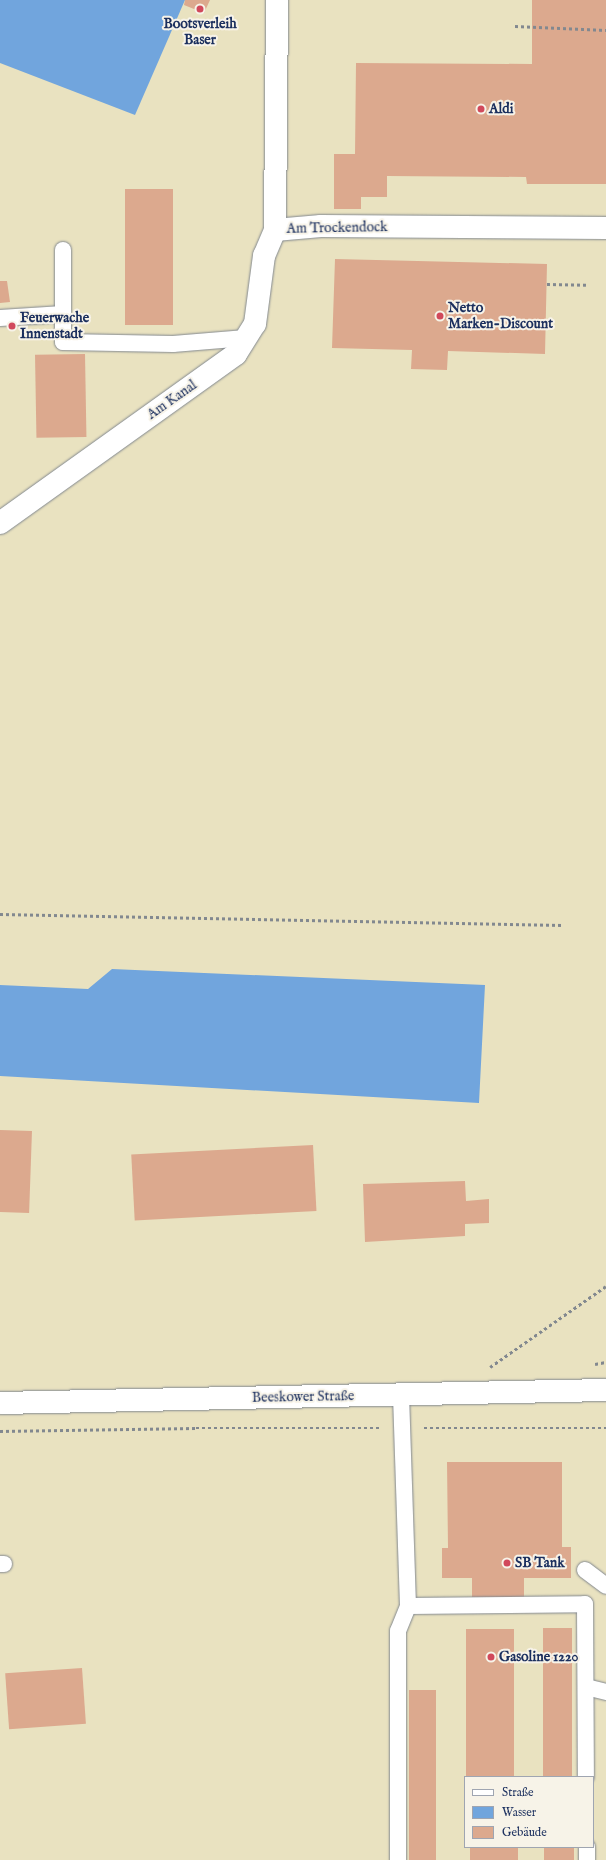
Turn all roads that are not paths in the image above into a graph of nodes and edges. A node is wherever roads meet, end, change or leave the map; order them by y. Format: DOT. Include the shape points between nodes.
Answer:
graph roads {
  1 [pos="277,0"];
  2 [pos="606,228"];
  3 [pos="275,230"];
  4 [pos="63,250"];
  5 [pos="63,314"];
  6 [pos="0,318"];
  7 [pos="246,338"];
  8 [pos="0,522"];
  9 [pos="606,1390"];
  10 [pos="401,1395"];
  11 [pos="0,1403"];
  12 [pos="585,1570"];
  13 [pos="606,1586"];
  14 [pos="408,1606"];
  15 [pos="586,1687"];
  16 [pos="606,1692"];
  17 [pos="586,1776"];
  18 [pos="587,1848"];
  19 [pos="398,1860"];
  20 [pos="587,1860"];
  1 -- 3 [label="street, Am Trockendock"];
  2 -- 3 [label="street, Am Trockendock" via="321,226"];
  3 -- 7 [label="street, Am Kanal" via="264,256 255,324"];
  4 -- 5 [label="lane"];
  5 -- 6 [label="lane"];
  5 -- 7 [label="lane" via="63,342 173,344"];
  7 -- 8 [label="street, Am Kanal" via="236,354"];
  9 -- 10 [label="street, Beeskower Straße"];
  10 -- 11 [label="street, Beeskower Straße"];
  10 -- 14 [label="lane"];
  12 -- 13 [label="lane"];
  14 -- 15 [label="lane" via="585,1604"];
  14 -- 19 [label="lane" via="398,1631"];
  15 -- 16 [label="lane"];
  15 -- 17 [label="lane"];
  18 -- 20 [label="lane"];
}
